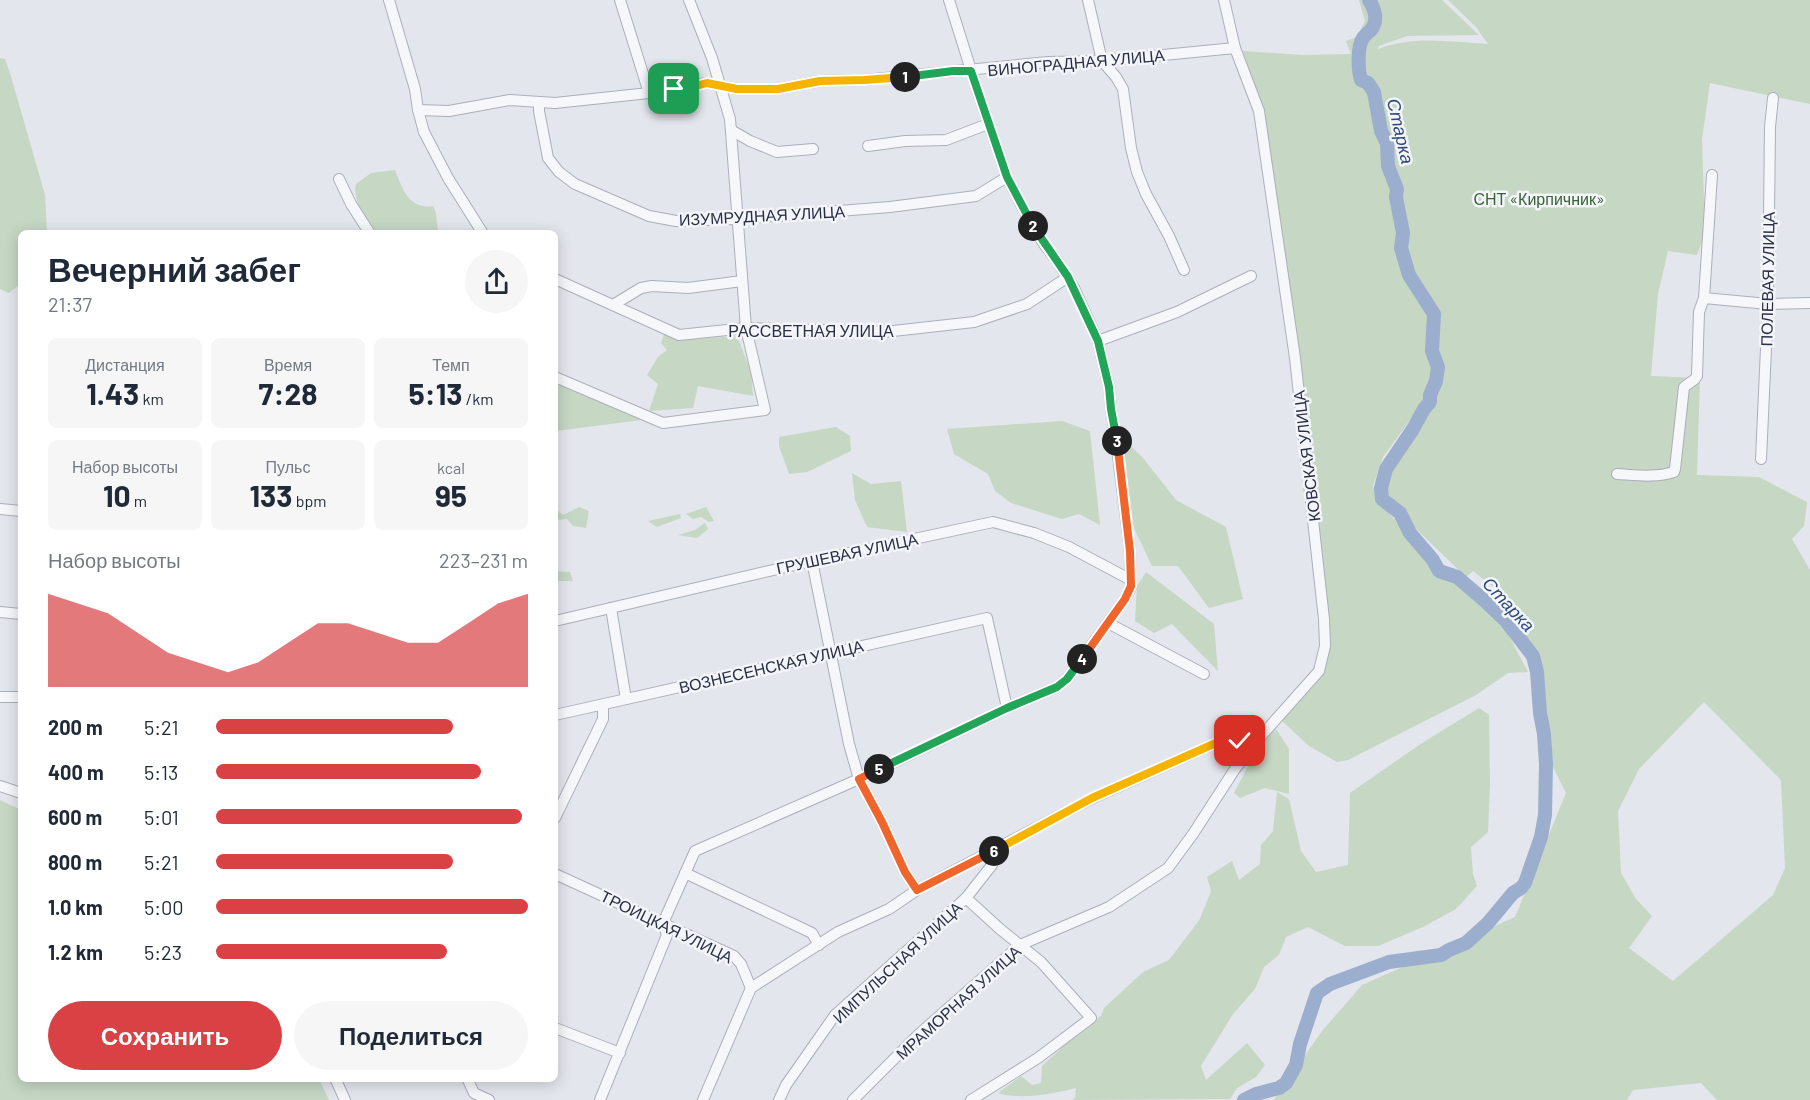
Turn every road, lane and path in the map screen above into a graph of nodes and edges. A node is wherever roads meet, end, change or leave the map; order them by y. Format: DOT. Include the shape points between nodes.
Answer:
graph roads {
  1 [pos="389,0"];
  2 [pos="620,0"];
  3 [pos="689,0"];
  4 [pos="949,0"];
  5 [pos="1088,0"];
  6 [pos="1224,0"];
  7 [pos="1235,48"];
  8 [pos="1102,61"];
  9 [pos="971,71"];
  10 [pos="720,85"];
  11 [pos="649,93"];
  12 [pos="1773,98"];
  13 [pos="539,103"];
  14 [pos="418,110"];
  15 [pos="988,124"];
  16 [pos="731,130"];
  17 [pos="868,146"];
  18 [pos="813,149"];
  19 [pos="1712,175"];
  20 [pos="1007,177"];
  21 [pos="339,179"];
  22 [pos="737,219"];
  23 [pos="368,230"];
  24 [pos="481,230"];
  25 [pos="1184,270"];
  26 [pos="1251,276"];
  27 [pos="1068,277"];
  28 [pos="558,280"];
  29 [pos="742,281"];
  30 [pos="1704,298"];
  31 [pos="1810,303"];
  32 [pos="1768,304"];
  33 [pos="614,305"];
  34 [pos="746,328"];
  35 [pos="1098,341"];
  36 [pos="558,378"];
  37 [pos="1761,459"];
  38 [pos="1617,474"];
  39 [pos="0,509"];
  40 [pos="18,511"];
  41 [pos="812,561"];
  42 [pos="1131,580"];
  43 [pos="611,608"];
  44 [pos="0,612"];
  45 [pos="18,614"];
  46 [pos="558,620"];
  47 [pos="1108,623"];
  48 [pos="831,652"];
  49 [pos="1204,674"];
  50 [pos="0,697"];
  51 [pos="18,697"];
  52 [pos="626,699"];
  53 [pos="603,705"];
  54 [pos="1007,708"];
  55 [pos="558,714"];
  56 [pos="1254,744"];
  57 [pos="859,779"];
  58 [pos="0,786"];
  59 [pos="18,792"];
  60 [pos="558,812"];
  61 [pos="989,854"];
  62 [pos="1168,868"];
  63 [pos="685,873"];
  64 [pos="558,875"];
  65 [pos="917,890"];
  66 [pos="966,898"];
  67 [pos="663,923"];
  68 [pos="819,945"];
  69 [pos="1020,945"];
  70 [pos="750,988"];
  71 [pos="558,1029"];
  72 [pos="620,1053"];
  73 [pos="337,1082"];
  74 [pos="468,1082"];
  75 [pos="345,1100"];
  76 [pos="489,1100"];
  77 [pos="600,1100"];
  78 [pos="703,1100"];
  79 [pos="779,1100"];
  80 [pos="853,1100"];
  81 [pos="971,1100"];
  1 -- 14 [label="street"];
  2 -- 11 [label="street"];
  3 -- 10 [label="street"];
  4 -- 9 [label="street"];
  5 -- 8 [label="street"];
  6 -- 7 [label="street, КОВСКАЯ УЛИЦА"];
  7 -- 8 [label="street, ВИНОГРАДНАЯ УЛИЦА"];
  7 -- 56 [label="street, КОВСКАЯ УЛИЦА" via="1259,111 1280,247 1305,439 1325,646 1319,671"];
  8 -- 9 [label="street, ВИНОГРАДНАЯ УЛИЦА" via="1048,62"];
  8 -- 25 [label="street" via="1123,89 1137,172"];
  9 -- 10 [label="street, ВИНОГРАДНАЯ УЛИЦА" via="820,81 778,89"];
  9 -- 15 [label="street"];
  10 -- 11 [label="street, ВИНОГРАДНАЯ УЛИЦА" via="707,83"];
  10 -- 16 [label="street"];
  11 -- 13 [label="street, ВИНОГРАДНАЯ УЛИЦА"];
  12 -- 32 [label="street, ПОЛЕВАЯ УЛИЦА"];
  13 -- 14 [label="street, ВИНОГРАДНАЯ УЛИЦА" via="510,100 449,111"];
  13 -- 22 [label="street, ИЗУМРУДНАЯ УЛИЦА" via="548,158 574,184 649,216 676,221"];
  14 -- 24 [label="street" via="429,144"];
  15 -- 17 [label="street" via="946,140"];
  15 -- 20 [label="street"];
  16 -- 18 [label="street" via="777,152"];
  16 -- 22 [label="street"];
  19 -- 30 [label="street"];
  20 -- 22 [label="street, ИЗУМРУДНАЯ УЛИЦА" via="976,196"];
  20 -- 27 [label="street" via="1044,244"];
  21 -- 23 [label="street"];
  22 -- 29 [label="street"];
  26 -- 35 [label="street" via="1177,312"];
  27 -- 34 [label="street, РАССВЕТНАЯ УЛИЦА" via="1027,304 975,322 884,332"];
  27 -- 35 [label="street"];
  28 -- 33 [label="street, РАССВЕТНАЯ УЛИЦА"];
  29 -- 33 [label="street" via="687,288 641,288"];
  29 -- 34 [label="street"];
  30 -- 32 [label="street"];
  30 -- 38 [label="street" via="1699,312 1696,376 1684,387 1674,472"];
  31 -- 32 [label="street"];
  32 -- 37 [label="street, ПОЛЕВАЯ УЛИЦА"];
  33 -- 34 [label="street, РАССВЕТНАЯ УЛИЦА" via="679,335"];
  34 -- 36 [label="street" via="765,410 663,423"];
  35 -- 42 [label="street" via="1115,432"];
  39 -- 40 [label="street"];
  41 -- 42 [label="street, ГРУШЕВАЯ УЛИЦА" via="993,522 1069,547"];
  41 -- 43 [label="street, ГРУШЕВАЯ УЛИЦА"];
  41 -- 48 [label="street"];
  42 -- 47 [label="street" via="1125,599"];
  43 -- 46 [label="street, ГРУШЕВАЯ УЛИЦА"];
  43 -- 52 [label="street"];
  44 -- 45 [label="street"];
  47 -- 49 [label="street"];
  47 -- 54 [label="street" via="1067,679"];
  48 -- 52 [label="street, ВОЗНЕСЕНСКАЯ УЛИЦА"];
  48 -- 54 [label="street, ВОЗНЕСЕНСКАЯ УЛИЦА" via="987,618"];
  48 -- 57 [label="street"];
  50 -- 51 [label="street"];
  52 -- 53 [label="street, ВОЗНЕСЕНСКАЯ УЛИЦА"];
  53 -- 55 [label="street, ВОЗНЕСЕНСКАЯ УЛИЦА"];
  53 -- 60 [label="street" via="603,719"];
  54 -- 57 [label="street"];
  56 -- 61 [label="street" via="1227,738 1092,798"];
  56 -- 62 [label="street, КОВСКАЯ УЛИЦА"];
  57 -- 63 [label="street" via="695,851"];
  57 -- 65 [label="street"];
  58 -- 59 [label="street"];
  61 -- 65 [label="street"];
  61 -- 66 [label="street, ИМПУЛЬСНАЯ УЛИЦА" via="992,865"];
  62 -- 69 [label="street, МРАМОРНАЯ УЛИЦА" via="1109,907"];
  63 -- 67 [label="street"];
  63 -- 68 [label="street" via="812,933"];
  64 -- 67 [label="street, ТРОИЦКАЯ УЛИЦА"];
  65 -- 68 [label="street"];
  66 -- 69 [label="street"];
  66 -- 79 [label="street, ИМПУЛЬСНАЯ УЛИЦА" via="835,1015"];
  67 -- 70 [label="street, ТРОИЦКАЯ УЛИЦА" via="734,956"];
  67 -- 72 [label="street" via="667,935"];
  68 -- 70 [label="street"];
  69 -- 80 [label="street, МРАМОРНАЯ УЛИЦА" via="918,1035"];
  69 -- 81 [label="street" via="1041,962 1091,1018 1038,1058"];
  70 -- 78 [label="street"];
  71 -- 72 [label="street"];
  72 -- 77 [label="street"];
  73 -- 75 [label="street"];
  74 -- 76 [label="street" via="474,1093"];
}
